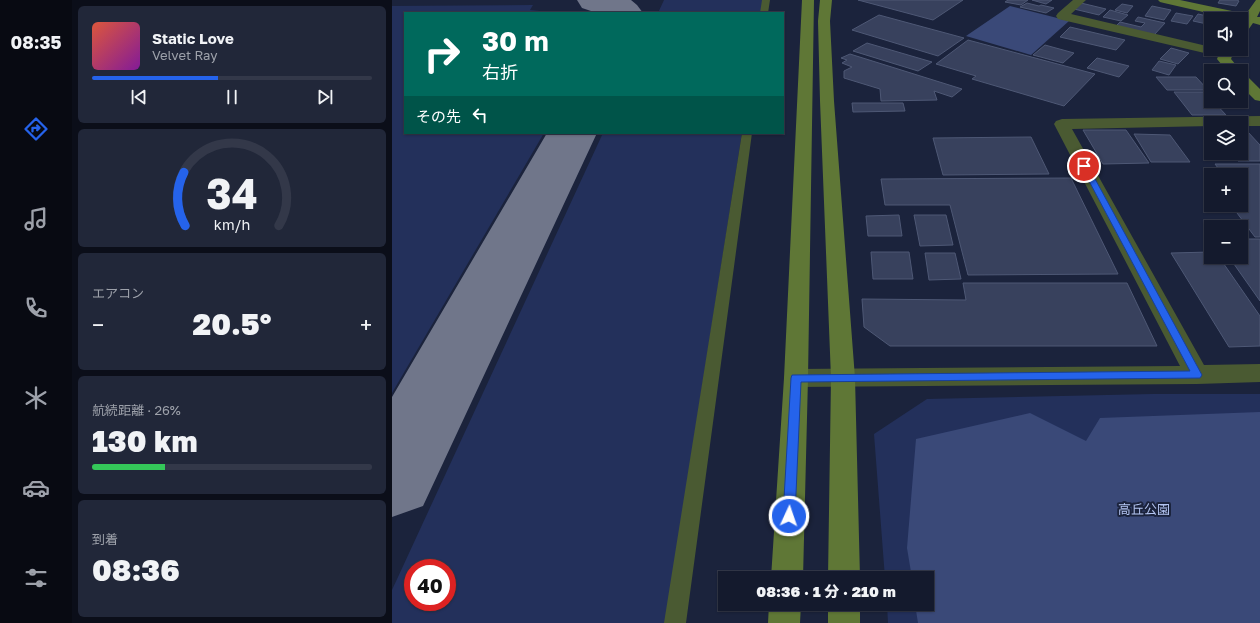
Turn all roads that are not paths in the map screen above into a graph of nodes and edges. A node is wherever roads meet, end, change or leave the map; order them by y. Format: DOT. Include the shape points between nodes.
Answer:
graph roads {
  1 [pos="766,0"];
  2 [pos="808,0"];
  3 [pos="826,0"];
  4 [pos="1080,0"];
  5 [pos="1164,0"];
  6 [pos="1260,2"];
  7 [pos="764,12"];
  8 [pos="1255,20"];
  9 [pos="1204,46"];
  10 [pos="1248,85"];
  11 [pos="1260,97"];
  12 [pos="1260,121"];
  13 [pos="747,134"];
  14 [pos="1260,374"];
  15 [pos="1197,375"];
  16 [pos="796,378"];
  17 [pos="843,378"];
  18 [pos="786,571"];
  19 [pos="844,571"];
  20 [pos="785,611"];
  21 [pos="844,611"];
  22 [pos="675,623"];
  23 [pos="784,623"];
  24 [pos="844,623"];
  1 -- 7 [label="lane"];
  2 -- 16 [label="street"];
  3 -- 17 [label="street" via="824,21 827,101"];
  4 -- 9 [label="street" via="1062,16"];
  5 -- 8 [label="street"];
  6 -- 8 [label="street"];
  10 -- 11 [label="street"];
  12 -- 15 [label="street" via="1062,124"];
  13 -- 22 [label="lane"];
  14 -- 15 [label="street"];
  15 -- 17 [label="street"];
  16 -- 17 [label="street"];
  16 -- 18 [label="street"];
  17 -- 19 [label="street"];
  20 -- 23 [label="street"];
  21 -- 24 [label="street"];
}
